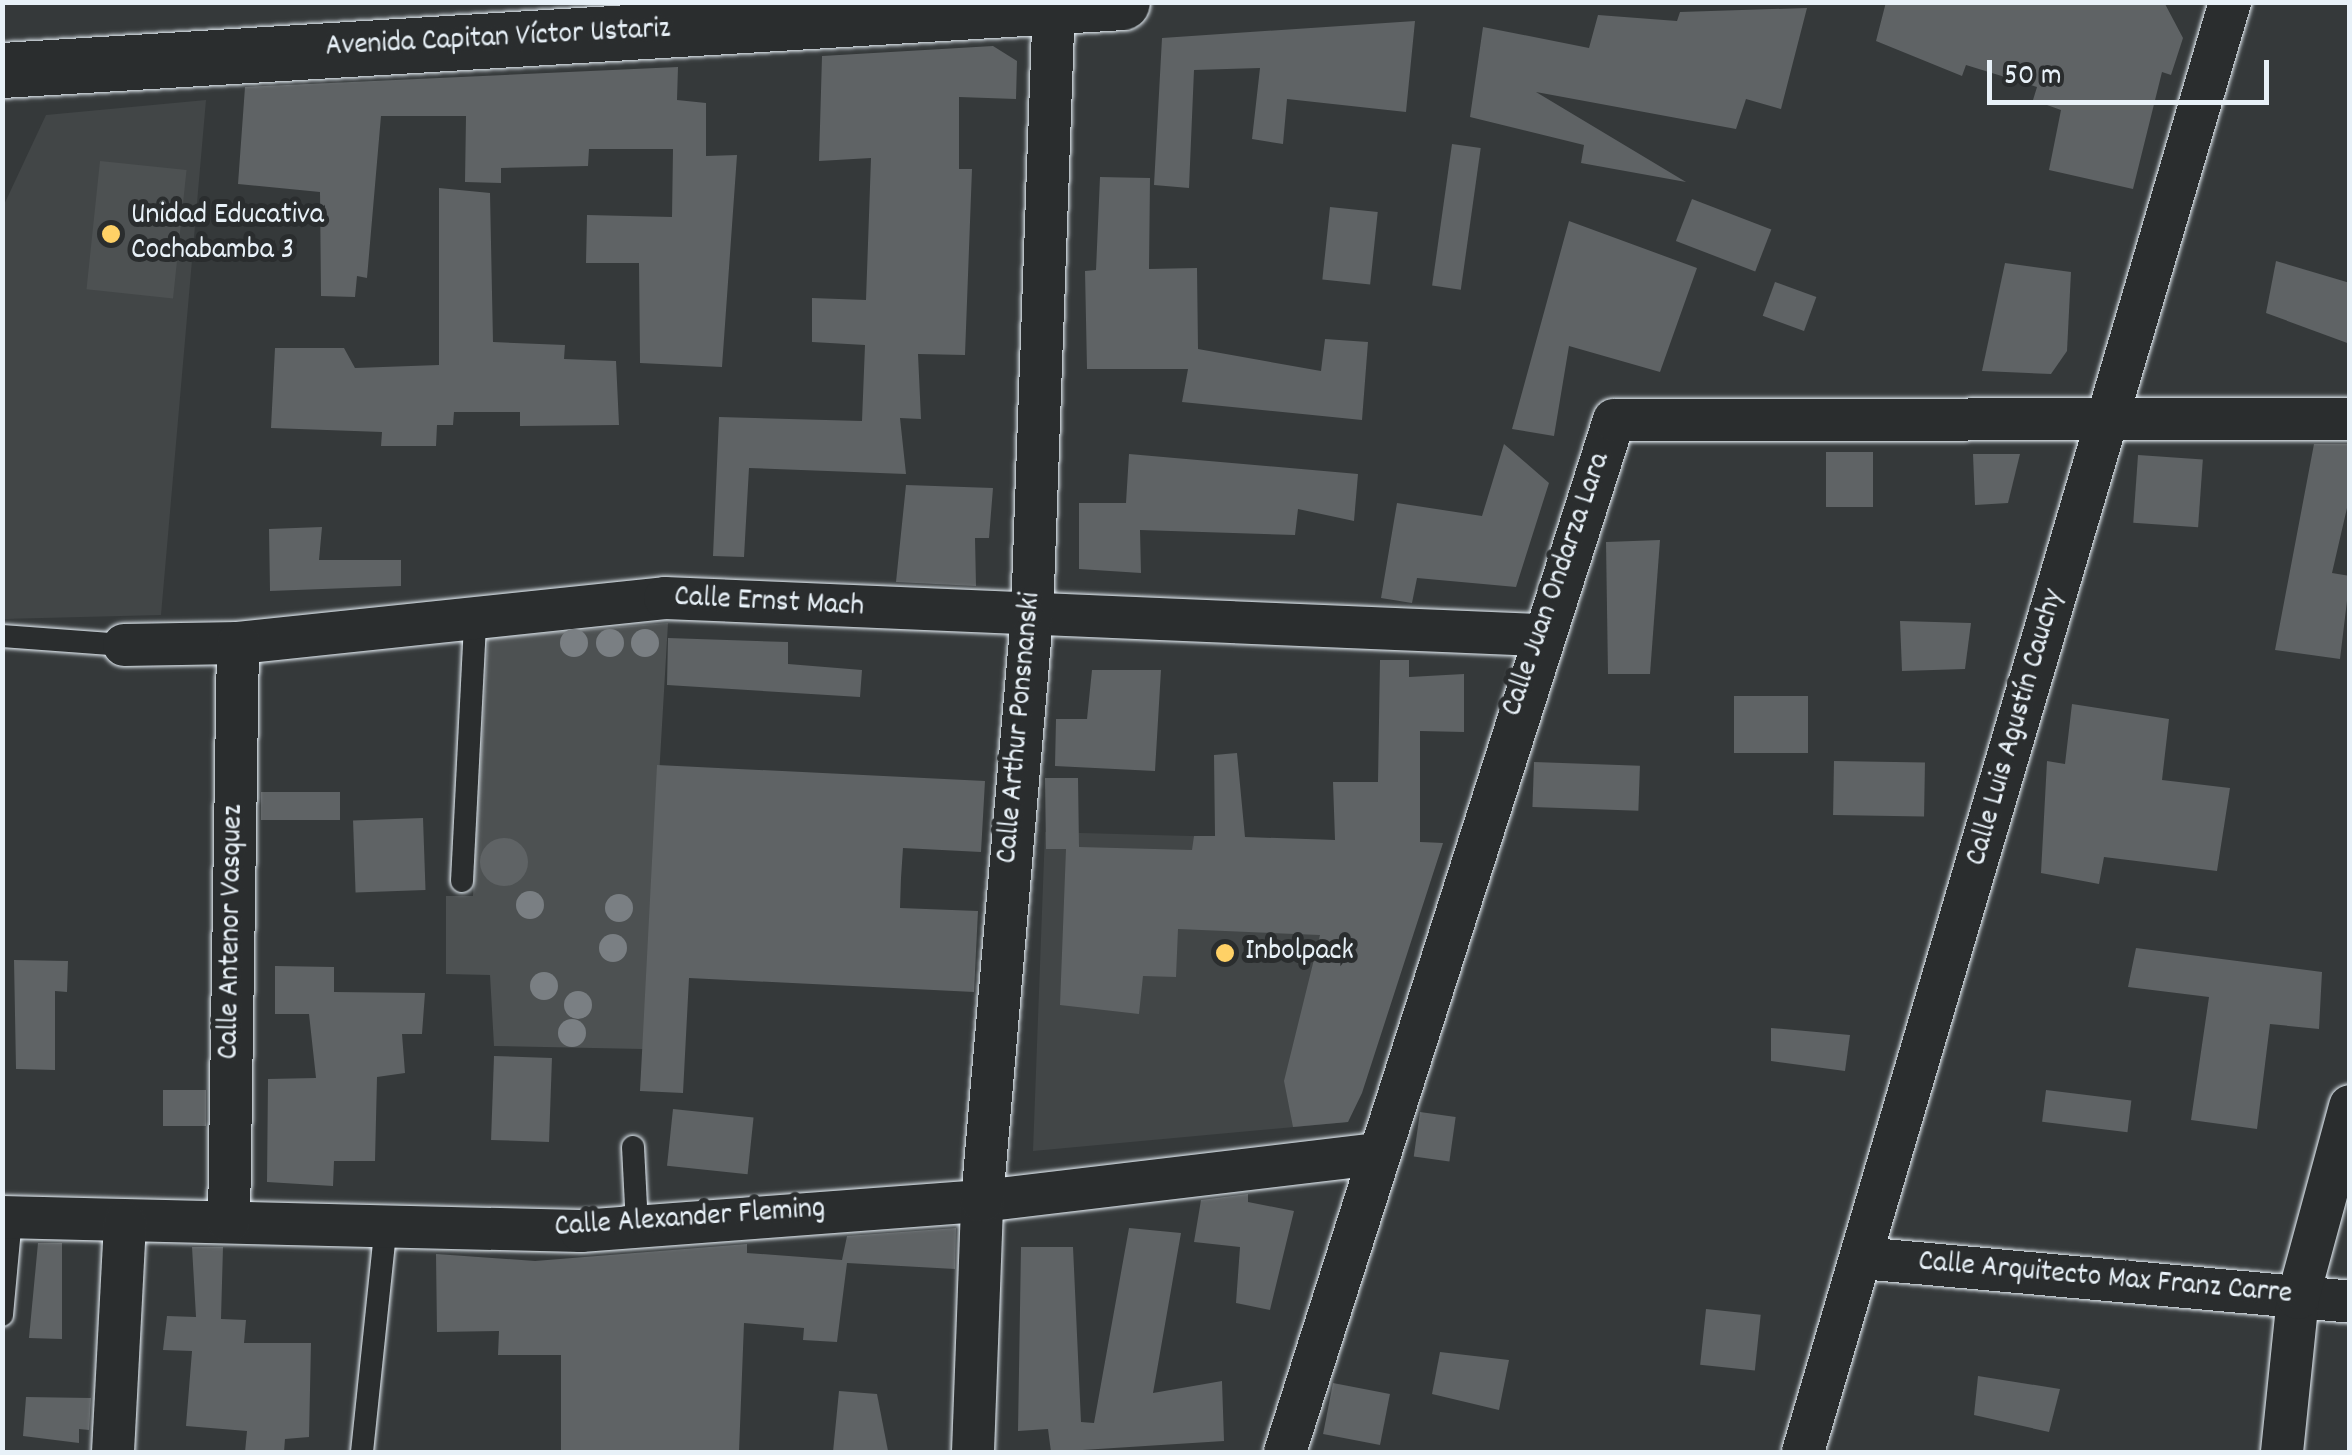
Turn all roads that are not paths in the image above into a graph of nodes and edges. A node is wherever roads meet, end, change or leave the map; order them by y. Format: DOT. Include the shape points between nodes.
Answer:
graph roads {
  1 [pos="1122,2"];
  2 [pos="2230,2"];
  3 [pos="1054,4"];
  4 [pos="2,70"];
  5 [pos="2110,413"];
  6 [pos="2350,419"];
  7 [pos="1032,616"];
  8 [pos="475,622"];
  9 [pos="1538,635"];
  10 [pos="2,636"];
  11 [pos="238,643"];
  12 [pos="124,645"];
  13 [pos="462,881"];
  14 [pos="2350,1106"];
  15 [pos="632,1147"];
  16 [pos="1374,1154"];
  17 [pos="982,1201"];
  18 [pos="7,1218"];
  19 [pos="229,1222"];
  20 [pos="125,1224"];
  21 [pos="386,1224"];
  22 [pos="638,1225"];
  23 [pos="1861,1258"];
  24 [pos="2298,1298"];
  25 [pos="2350,1302"];
  26 [pos="2,1314"];
  27 [pos="113,1452"];
  28 [pos="362,1452"];
  29 [pos="973,1452"];
  30 [pos="1285,1452"];
  31 [pos="1803,1452"];
  32 [pos="2282,1452"];
  1 -- 3 [label="main road, Avenida Capitan Víctor Ustariz"];
  2 -- 5 [label="street, Calle Luis Agustín Cauchy"];
  3 -- 4 [label="main road, Avenida Capitan Víctor Ustariz"];
  3 -- 7 [label="street, Calle Arthur Ponsnanski"];
  5 -- 6 [label="street, Calle Juan Ondarza Lara"];
  5 -- 9 [label="street, Calle Juan Ondarza Lara" via="1614,420"];
  5 -- 23 [label="street, Calle Luis Agustín Cauchy"];
  7 -- 8 [label="street, Calle Ernst Mach" via="664,598"];
  7 -- 9 [label="street, Calle Ernst Mach"];
  7 -- 17 [label="street, Calle Arthur Ponsnanski"];
  8 -- 11 [label="street, Calle Ernst Mach"];
  8 -- 13 [label="lane"];
  9 -- 16 [label="street, Calle Juan Ondarza Lara"];
  10 -- 12 [label="lane, Calle Ernst Mach"];
  11 -- 12 [label="street, Calle Ernst Mach"];
  11 -- 19 [label="street, Calle Antenor Vasquez"];
  14 -- 24 [label="street"];
  15 -- 22 [label="lane"];
  16 -- 17 [label="street, Calle Alexander Fleming"];
  16 -- 30 [label="street, Calle Juan Ondarza Lara"];
  17 -- 22 [label="street, Calle Alexander Fleming"];
  17 -- 29 [label="street, Calle Arthur Ponsnanski"];
  18 -- 20 [label="street, Calle Alexander Fleming"];
  18 -- 26 [label="lane"];
  19 -- 20 [label="street, Calle Alexander Fleming"];
  19 -- 21 [label="street, Calle Alexander Fleming"];
  20 -- 27 [label="street"];
  21 -- 22 [label="street, Calle Alexander Fleming"];
  21 -- 28 [label="lane"];
  23 -- 24 [label="street, Calle Arquitecto Max Franz Carre"];
  23 -- 31 [label="street, Calle Luis Agustín Cauchy"];
  24 -- 25 [label="street, Calle Arquitecto Max Franz Carre"];
  24 -- 32 [label="street"];
}
